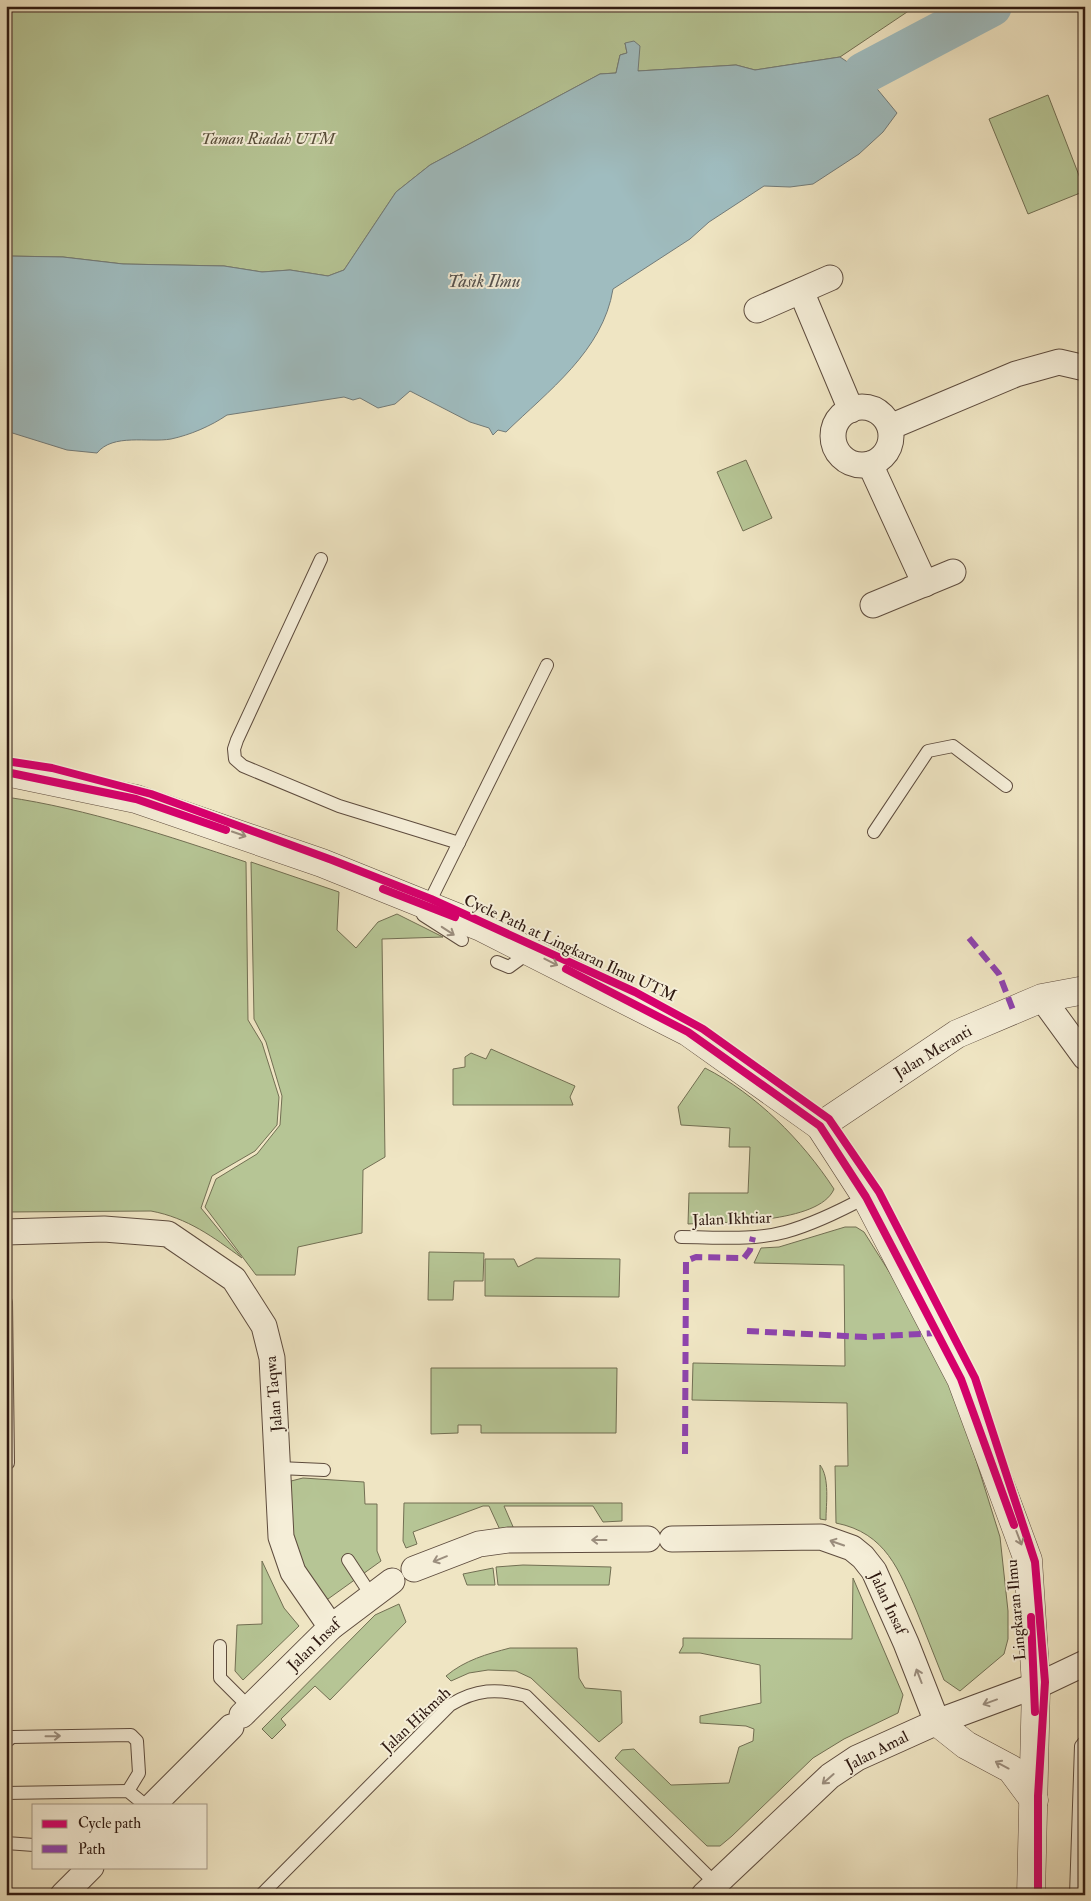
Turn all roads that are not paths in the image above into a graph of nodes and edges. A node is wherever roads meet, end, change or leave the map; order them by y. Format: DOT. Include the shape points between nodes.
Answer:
graph roads {
  1 [pos="830,278"];
  2 [pos="800,291"];
  3 [pos="757,310"];
  4 [pos="1085,368"];
  5 [pos="851,410"];
  6 [pos="890,428"];
  7 [pos="870,464"];
  8 [pos="321,559"];
  9 [pos="953,572"];
  10 [pos="925,584"];
  11 [pos="873,605"];
  12 [pos="547,665"];
  13 [pos="6,772"];
  14 [pos="1006,786"];
  15 [pos="874,832"];
  16 [pos="459,843"];
  17 [pos="377,886"];
  18 [pos="427,907"];
  19 [pos="462,940"];
  20 [pos="526,949"];
  21 [pos="497,962"];
  22 [pos="1085,990"];
  23 [pos="1042,998"];
  24 [pos="1085,1057"];
  25 [pos="820,1126"];
  26 [pos="866,1197"];
  27 [pos="6,1232"];
  28 [pos="681,1237"];
  29 [pos="6,1302"];
  30 [pos="8,1463"];
  31 [pos="279,1468"];
  32 [pos="324,1470"];
  33 [pos="348,1560"];
  34 [pos="414,1569"];
  35 [pos="392,1581"];
  36 [pos="371,1595"];
  37 [pos="331,1627"];
  38 [pos="220,1646"];
  39 [pos="1085,1663"];
  40 [pos="1036,1686"];
  41 [pos="241,1716"];
  42 [pos="937,1722"];
  43 [pos="1085,1741"];
  44 [pos="6,1742"];
  45 [pos="128,1791"];
  46 [pos="6,1793"];
  47 [pos="1034,1800"];
  48 [pos="144,1804"];
  49 [pos="154,1804"];
  50 [pos="6,1843"];
  51 [pos="32,1845"];
  52 [pos="90,1868"];
  53 [pos="710,1889"];
  54 [pos="63,1895"];
  55 [pos="261,1895"];
  56 [pos="1031,1895"];
  57 [pos="1076,1895"];
  1 -- 2 [label="street"];
  2 -- 3 [label="street"];
  2 -- 5 [label="street"];
  4 -- 6 [label="street" via="1059,362 1016,374"];
  5 -- 6 [label="street" via="860,407 878,412"];
  5 -- 7 [label="street" via="837,420 834,446 845,460"];
  6 -- 7 [label="street" via="885,454"];
  7 -- 10 [label="street"];
  8 -- 16 [label="lane" via="237,740 235,759 243,766 339,806"];
  9 -- 10 [label="street"];
  10 -- 11 [label="street"];
  12 -- 16 [label="lane"];
  13 -- 17 [label="street, Lingkaran Ilmu, one-way" via="136,799 322,863"];
  14 -- 15 [label="lane" via="952,746 928,751"];
  16 -- 18 [label="lane"];
  17 -- 18 [label="street, Lingkaran Ilmu"];
  17 -- 19 [label="lane, one-way"];
  18 -- 20 [label="street, Lingkaran Ilmu" via="481,927"];
  20 -- 21 [label="lane" via="509,967"];
  20 -- 25 [label="street, Lingkaran Ilmu, one-way" via="688,1032"];
  22 -- 23 [label="street, Jalan Meranti"];
  23 -- 24 [label="street"];
  23 -- 25 [label="street, Jalan Meranti" via="956,1034"];
  25 -- 26 [label="street, Lingkaran Ilmu"];
  26 -- 28 [label="lane, Jalan Ikhtiar" via="818,1222 783,1232 748,1237"];
  26 -- 40 [label="street, Lingkaran Ilmu, one-way" via="961,1379 1028,1560"];
  27 -- 31 [label="street, Jalan Taqwa" via="104,1230 168,1234 234,1278 264,1326 272,1358"];
  29 -- 30 [label="lane"];
  31 -- 32 [label="lane"];
  31 -- 37 [label="street, Jalan Taqwa" via="281,1537 293,1572"];
  33 -- 36 [label="lane"];
  42 -- 34 [label="street, Jalan Insaf, one-way" via="874,1571 852,1548 821,1538 508,1540 479,1544"];
  35 -- 36 [label="street, Jalan Insaf"];
  36 -- 37 [label="street, Jalan Insaf"];
  37 -- 41 [label="street, Jalan Insaf"];
  38 -- 41 [label="lane" via="220,1678"];
  39 -- 40 [label="street, Jalan Amal"];
  40 -- 42 [label="street, Jalan Amal, one-way"];
  40 -- 47 [label="street, Lingkaran Ilmu"];
  41 -- 49 [label="street, Jalan Insaf"];
  47 -- 42 [label="street, one-way" via="1010,1769 966,1745"];
  42 -- 53 [label="street, Jalan Amal, one-way" via="857,1758 830,1776"];
  43 -- 57 [label="lane" via="1081,1746"];
  44 -- 45 [label="lane, one-way" via="12,1737 131,1735 137,1741 139,1773"];
  45 -- 46 [label="lane"];
  45 -- 48 [label="lane"];
  47 -- 56 [label="street, Lingkaran Ilmu"];
  50 -- 51 [label="lane"];
  52 -- 54 [label="street"];
  53 -- 55 [label="lane, Jalan Hikmah" via="526,1696 503,1690 480,1692 450,1705"];
}
